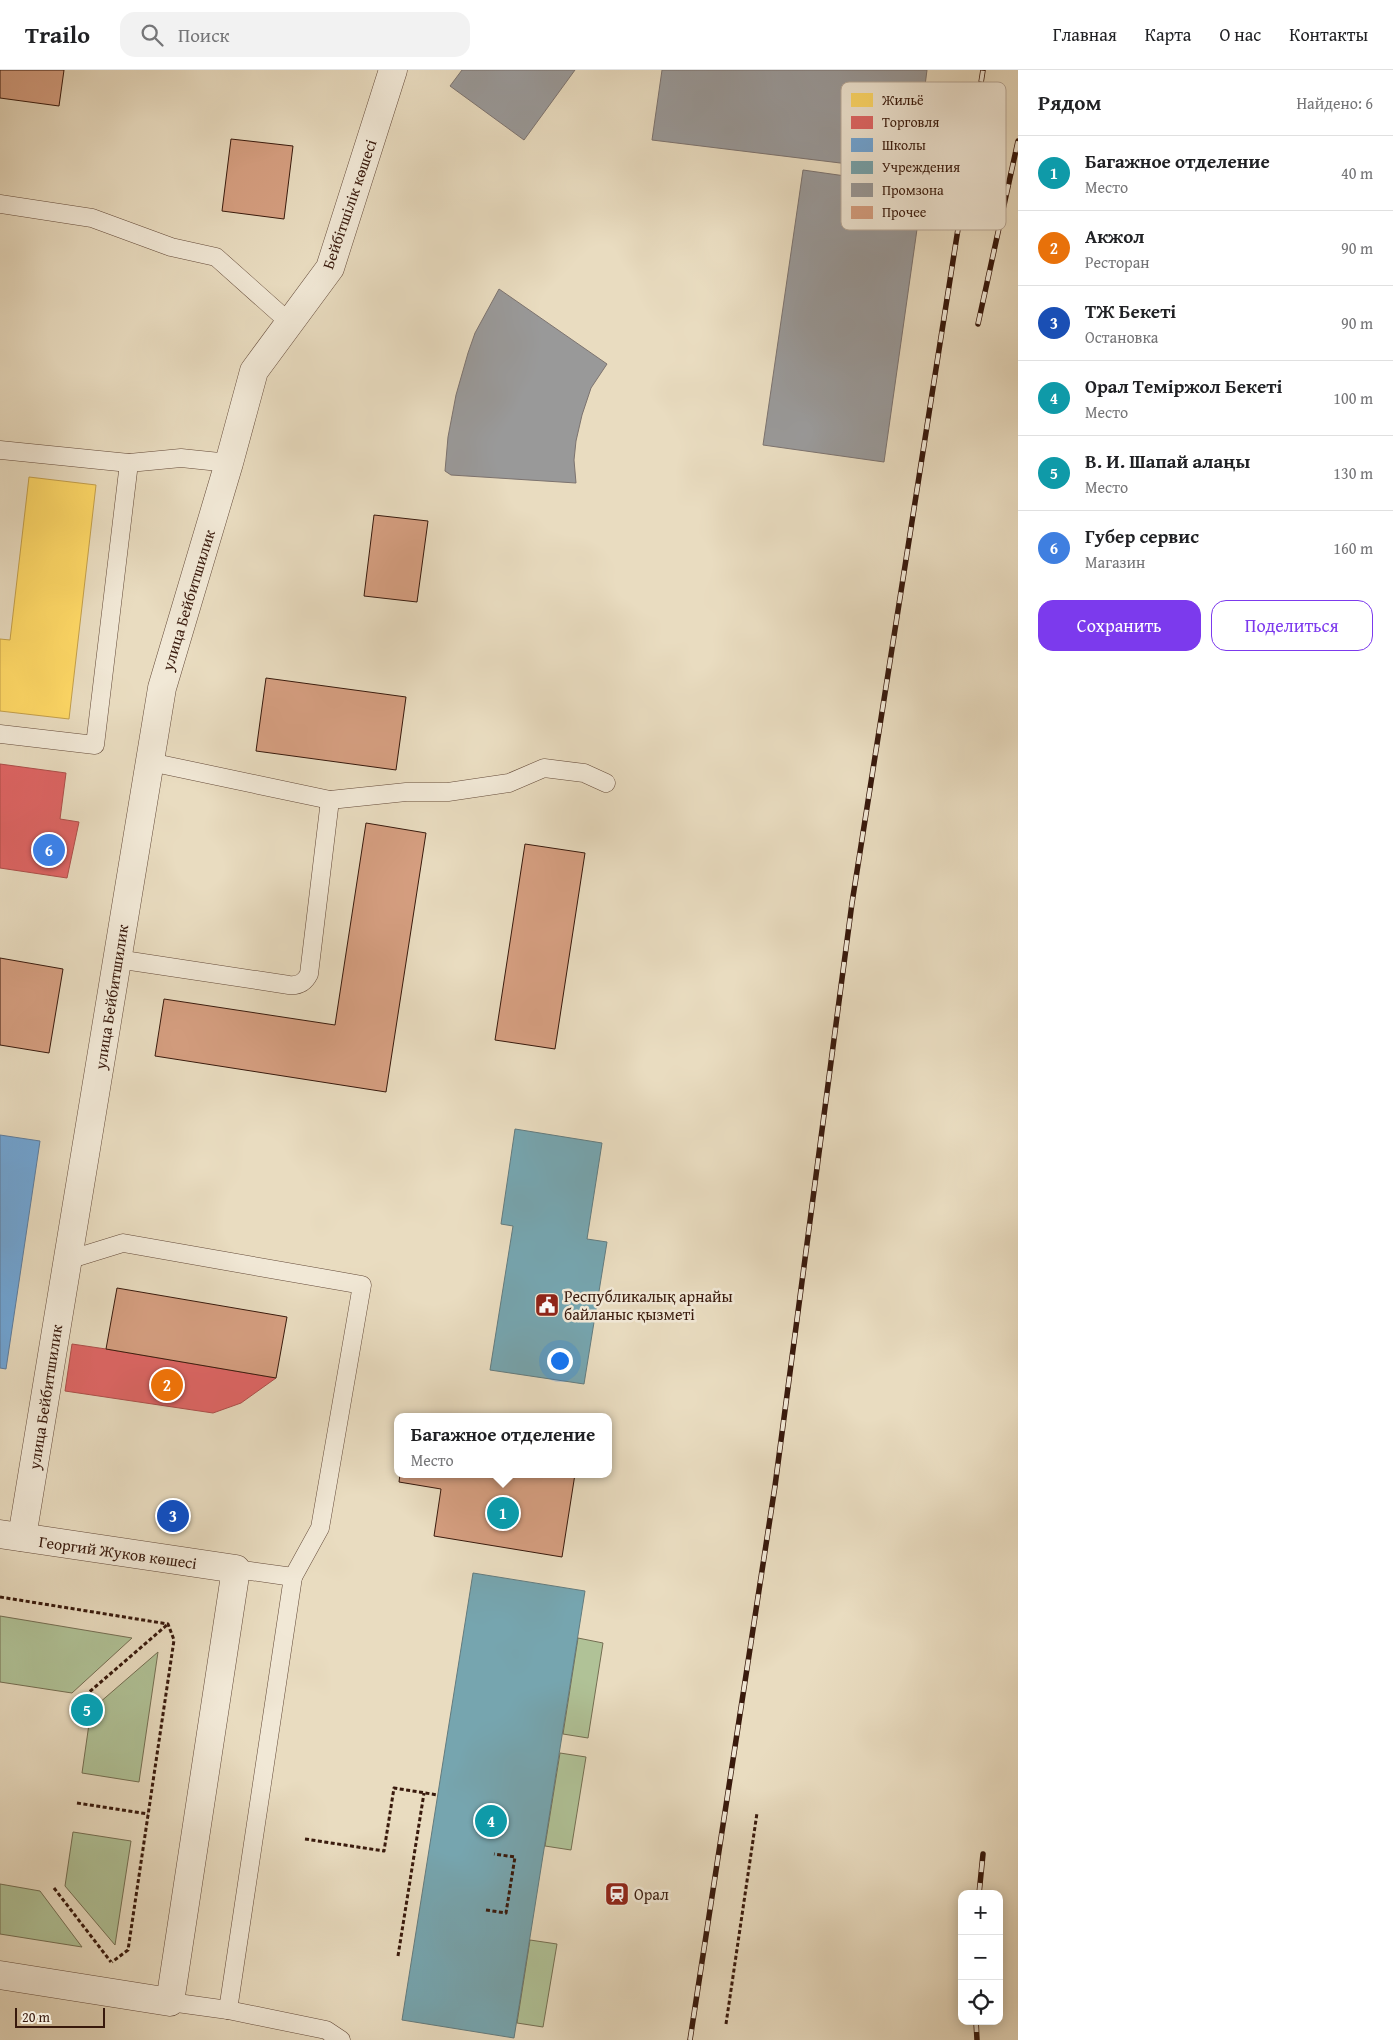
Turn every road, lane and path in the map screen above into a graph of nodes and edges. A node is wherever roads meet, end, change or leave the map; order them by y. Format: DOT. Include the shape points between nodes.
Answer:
graph roads {
  1 [pos="393,70"];
  2 [pos="0,204"];
  3 [pos="290,323"];
  4 [pos="0,450"];
  5 [pos="129,463"];
  6 [pos="229,463"];
  7 [pos="0,734"];
  8 [pos="150,762"];
  9 [pos="606,783"];
  10 [pos="330,800"];
  11 [pos="117,959"];
  12 [pos="68,1260"];
  13 [pos="11,1536"];
  14 [pos="236,1569"];
  15 [pos="293,1577"];
  16 [pos="0,1597"];
  17 [pos="168,1624"];
  18 [pos="80,1700"];
  19 [pos="424,1793"];
  20 [pos="438,1795"];
  21 [pos="77,1802"];
  22 [pos="757,1813"];
  23 [pos="148,1814"];
  24 [pos="305,1839"];
  25 [pos="494,1854"];
  26 [pos="54,1888"];
  27 [pos="486,1910"];
  28 [pos="398,1956"];
  29 [pos="102,1961"];
  30 [pos="112,1962"];
  31 [pos="0,1975"];
  32 [pos="170,2002"];
  33 [pos="228,2010"];
  34 [pos="726,2024"];
  35 [pos="341,2040"];
  1 -- 3 [label="street, Бейбітшілік көшесі" via="330,268"];
  2 -- 3 [label="lane" via="92,218 171,247 216,258"];
  3 -- 6 [label="street, Бейбітшілік көшесі" via="254,371"];
  4 -- 5 [label="lane"];
  5 -- 6 [label="lane" via="181,458"];
  5 -- 7 [label="lane" via="95,746"];
  6 -- 8 [label="street, улица Бейбитшилик" via="162,688"];
  8 -- 10 [label="lane"];
  8 -- 11 [label="street, улица Бейбитшилик"];
  9 -- 10 [label="lane" via="584,773 544,768 509,783 448,792 406,792"];
  10 -- 11 [label="lane" via="309,974 302,983 295,986"];
  11 -- 12 [label="street, улица Бейбитшилик"];
  12 -- 13 [label="street, улица Бейбитшилик"];
  12 -- 15 [label="lane" via="123,1243 362,1285 320,1528"];
  13 -- 14 [label="street, Георгий Жуков көшесі"];
  14 -- 15 [label="lane"];
  14 -- 32 [label="street"];
  15 -- 33 [label="lane"];
  16 -- 17 [label="path"];
  17 -- 18 [label="path"];
  17 -- 23 [label="path" via="174,1640"];
  19 -- 20 [label="path"];
  19 -- 24 [label="path" via="394,1788 384,1851"];
  19 -- 28 [label="path"];
  21 -- 23 [label="path"];
  22 -- 34 [label="path"];
  23 -- 30 [label="path" via="128,1950"];
  25 -- 27 [label="path" via="515,1857 506,1913"];
  26 -- 30 [label="path"];
  29 -- 30 [label="path"];
  31 -- 32 [label="street"];
  32 -- 33 [label="lane"];
  33 -- 35 [label="lane" via="326,2030"];
}
